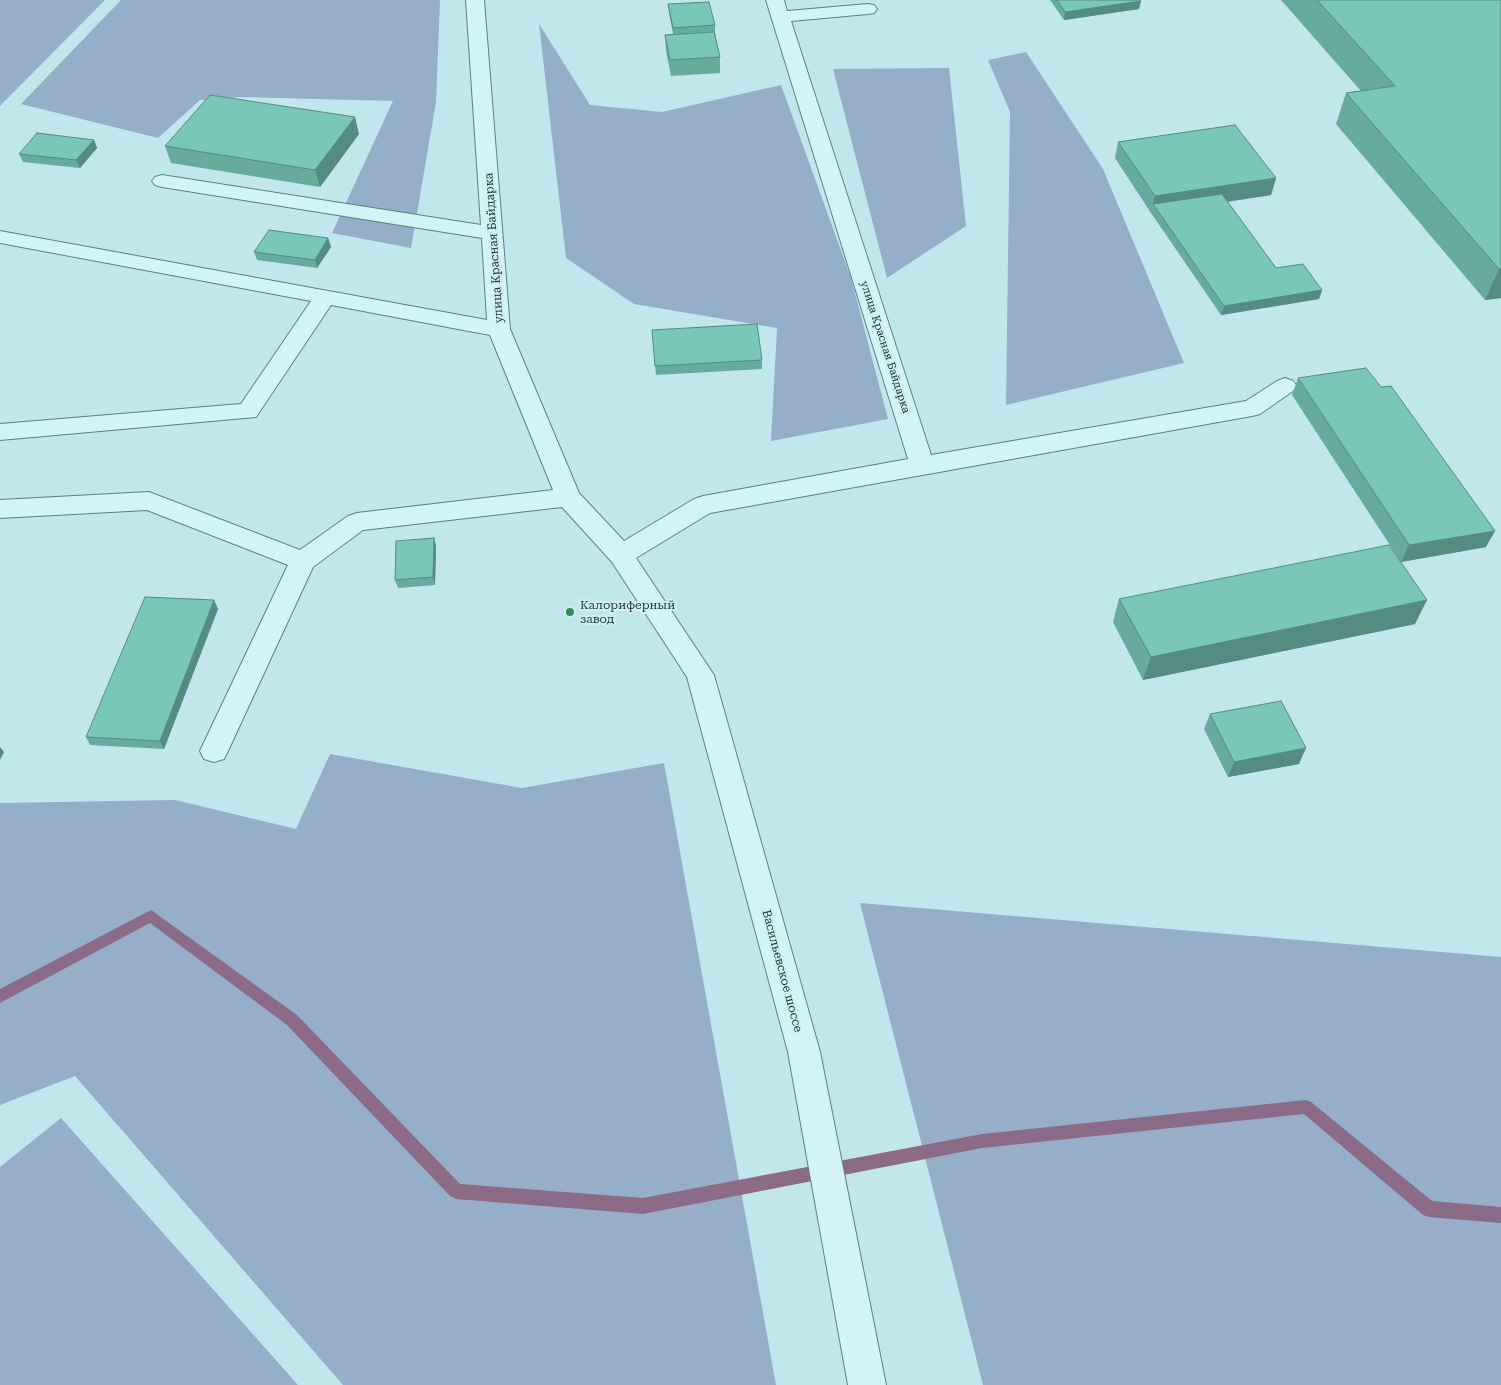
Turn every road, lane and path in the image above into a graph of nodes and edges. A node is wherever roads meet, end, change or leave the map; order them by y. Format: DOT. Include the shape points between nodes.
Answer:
graph roads {
  1 [pos="475,0"];
  2 [pos="778,8"];
  3 [pos="868,9"];
  4 [pos="162,181"];
  5 [pos="492,233"];
  6 [pos="0,237"];
  7 [pos="326,296"];
  8 [pos="499,329"];
  9 [pos="1285,386"];
  10 [pos="0,432"];
  11 [pos="922,465"];
  12 [pos="568,497"];
  13 [pos="0,509"];
  14 [pos="303,561"];
  15 [pos="628,566"];
  16 [pos="214,751"];
  17 [pos="867,1385"];
  1 -- 5 [label="street, улица Красная Байдарка"];
  2 -- 3 [label="street"];
  2 -- 11 [label="street, улица Красная Байдарка"];
  4 -- 5 [label="street"];
  5 -- 8 [label="street, улица Красная Байдарка"];
  6 -- 7 [label="street"];
  7 -- 8 [label="street"];
  7 -- 10 [label="street" via="248,411"];
  8 -- 12 [label="street, улица Красная Байдарка"];
  9 -- 11 [label="street" via="1252,408"];
  11 -- 15 [label="street" via="703,505"];
  12 -- 14 [label="street" via="357,522"];
  12 -- 15 [label="street, улица Красная Байдарка"];
  13 -- 14 [label="street" via="149,501"];
  14 -- 16 [label="street"];
  15 -- 17 [label="street, Васильевское шоссе" via="700,675 804,1052"];
}
